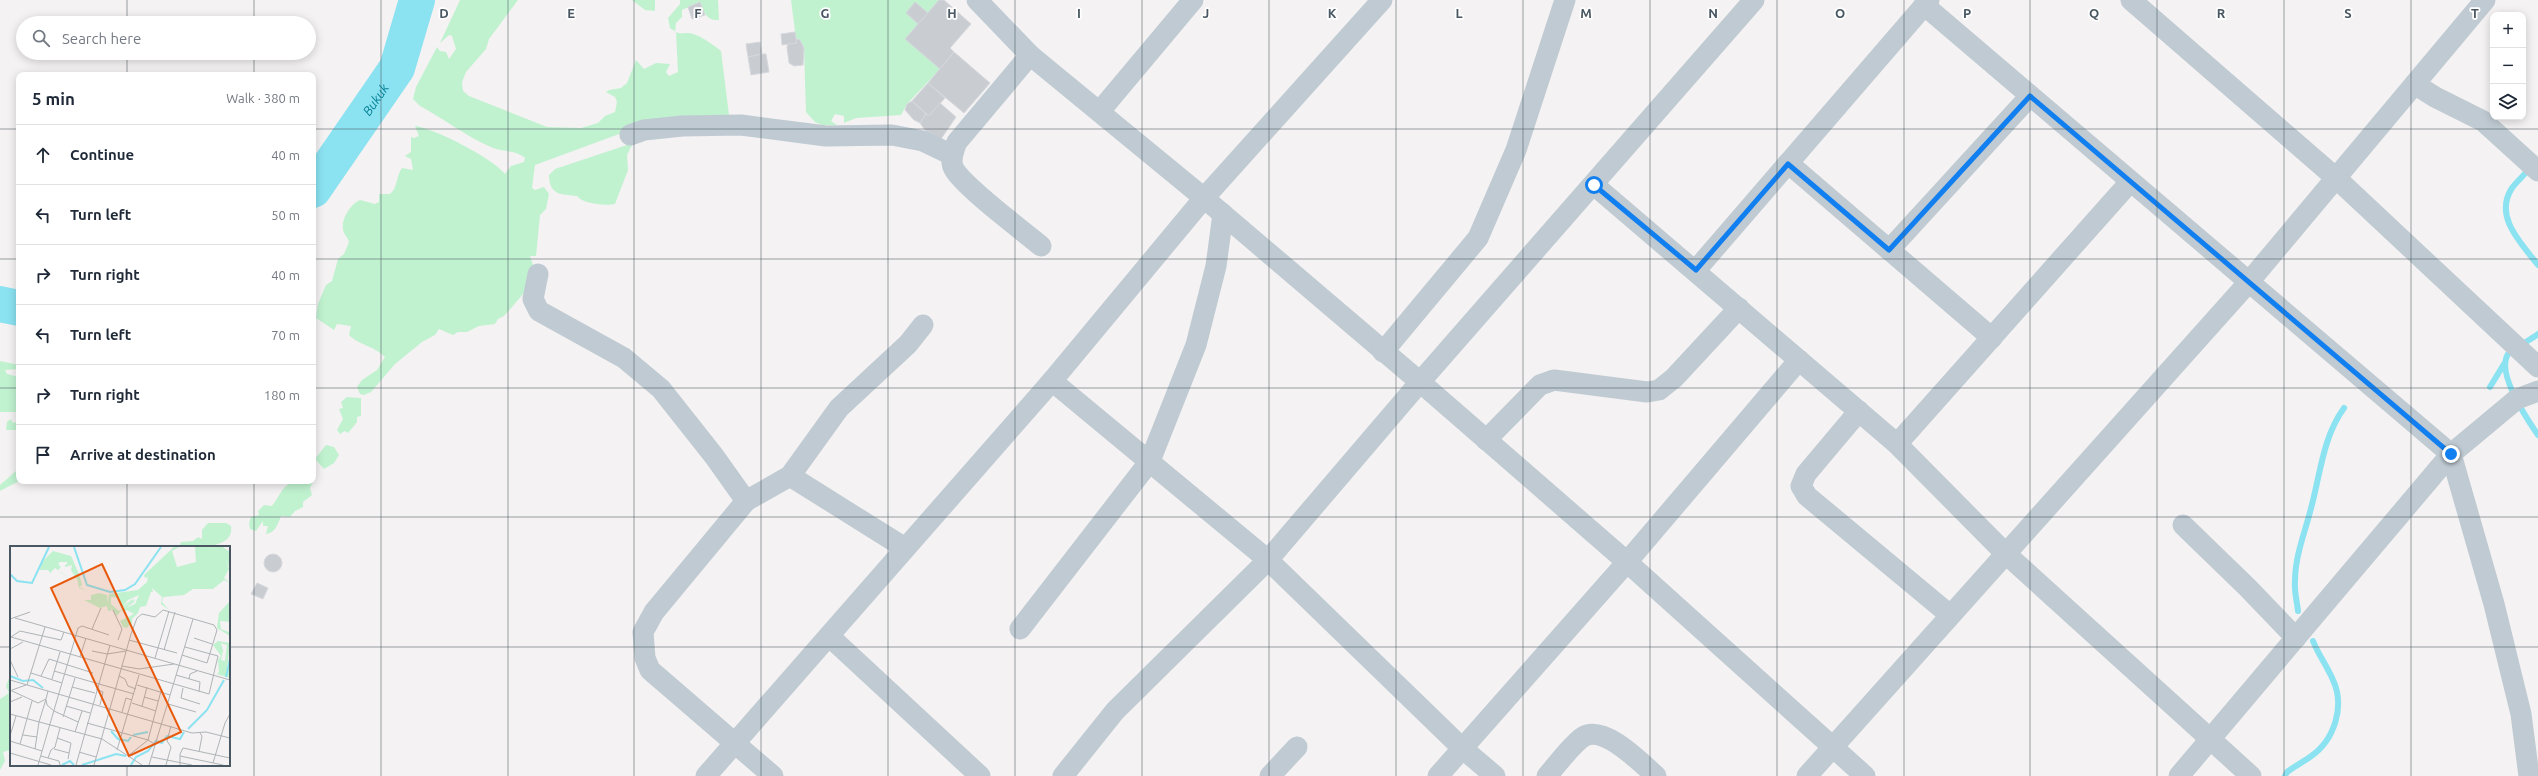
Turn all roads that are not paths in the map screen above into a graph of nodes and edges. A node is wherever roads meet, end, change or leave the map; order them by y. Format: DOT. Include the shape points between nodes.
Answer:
graph roads {
  1 [pos="977,0"];
  2 [pos="1193,0"];
  3 [pos="1382,0"];
  4 [pos="1565,0"];
  5 [pos="1754,0"];
  6 [pos="2131,0"];
  7 [pos="2485,0"];
  8 [pos="1927,2"];
  9 [pos="1030,55"];
  10 [pos="2416,85"];
  11 [pos="2030,96"];
  12 [pos="1100,111"];
  13 [pos="630,135"];
  14 [pos="952,155"];
  15 [pos="1788,164"];
  16 [pos="2538,171"];
  17 [pos="2336,178"];
  18 [pos="2130,182"];
  19 [pos="1594,185"];
  20 [pos="1204,198"];
  21 [pos="1223,214"];
  22 [pos="1040,246"];
  23 [pos="1889,250"];
  24 [pos="1696,270"];
  25 [pos="538,274"];
  26 [pos="2248,282"];
  27 [pos="1739,308"];
  28 [pos="923,325"];
  29 [pos="1992,338"];
  30 [pos="1383,352"];
  31 [pos="1799,360"];
  32 [pos="2538,367"];
  33 [pos="1052,381"];
  34 [pos="1420,382"];
  35 [pos="2538,391"];
  36 [pos="1859,412"];
  37 [pos="1486,440"];
  38 [pos="1897,444"];
  39 [pos="2451,454"];
  40 [pos="1150,461"];
  41 [pos="790,476"];
  42 [pos="746,501"];
  43 [pos="2183,525"];
  44 [pos="905,548"];
  45 [pos="2005,553"];
  46 [pos="1268,560"];
  47 [pos="1627,562"];
  48 [pos="1950,615"];
  49 [pos="1020,629"];
  50 [pos="2299,635"];
  51 [pos="829,636"];
  52 [pos="2211,738"];
  53 [pos="736,742"];
  54 [pos="1833,746"];
  55 [pos="1297,747"];
  56 [pos="1462,748"];
  57 [pos="706,776"];
  58 [pos="773,776"];
  59 [pos="980,776"];
  60 [pos="1063,776"];
  61 [pos="1270,776"];
  62 [pos="1438,776"];
  63 [pos="1495,776"];
  64 [pos="1547,776"];
  65 [pos="1656,776"];
  66 [pos="1807,776"];
  67 [pos="1865,776"];
  68 [pos="2179,776"];
  69 [pos="2251,776"];
  70 [pos="2529,776"];
  1 -- 9 [label="street"];
  2 -- 12 [label="street"];
  3 -- 20 [label="street"];
  4 -- 30 [label="street" via="1516,150 1478,238"];
  5 -- 19 [label="street"];
  6 -- 17 [label="street"];
  7 -- 10 [label="street"];
  8 -- 11 [label="street"];
  8 -- 15 [label="street"];
  9 -- 12 [label="street"];
  9 -- 14 [label="street" via="957,142"];
  10 -- 16 [label="street" via="2435,98 2483,121"];
  10 -- 17 [label="street"];
  11 -- 18 [label="street"];
  11 -- 23 [label="street"];
  12 -- 20 [label="street"];
  13 -- 14 [label="street" via="644,130 682,126 741,125 826,136 892,135 923,141"];
  14 -- 22 [label="street" via="953,168 964,181"];
  15 -- 23 [label="street"];
  15 -- 24 [label="street"];
  17 -- 26 [label="street"];
  17 -- 32 [label="street"];
  18 -- 26 [label="street"];
  18 -- 29 [label="street"];
  19 -- 24 [label="street"];
  19 -- 34 [label="street"];
  20 -- 21 [label="street"];
  20 -- 33 [label="street"];
  21 -- 30 [label="street"];
  21 -- 40 [label="street" via="1216,266 1196,345"];
  23 -- 29 [label="street"];
  24 -- 27 [label="street"];
  25 -- 42 [label="street" via="533,299 539,311 624,358 661,389"];
  26 -- 39 [label="street"];
  26 -- 45 [label="street"];
  27 -- 31 [label="street"];
  27 -- 37 [label="street" via="1674,378 1659,390 1647,392 1554,380 1540,385"];
  28 -- 41 [label="street" via="908,344 839,408"];
  29 -- 38 [label="street"];
  30 -- 34 [label="street"];
  31 -- 36 [label="street"];
  31 -- 47 [label="street"];
  33 -- 40 [label="street"];
  33 -- 44 [label="street"];
  34 -- 37 [label="street"];
  34 -- 46 [label="street"];
  35 -- 39 [label="street" via="2517,399"];
  36 -- 38 [label="street"];
  36 -- 48 [label="street" via="1806,474 1801,486 1807,496"];
  37 -- 47 [label="street"];
  38 -- 45 [label="street"];
  39 -- 50 [label="street"];
  39 -- 70 [label="street" via="2494,604 2521,714"];
  40 -- 46 [label="street"];
  40 -- 49 [label="street"];
  41 -- 42 [label="street"];
  41 -- 44 [label="street"];
  42 -- 53 [label="street" via="654,612 643,632 650,670"];
  43 -- 50 [label="street"];
  44 -- 51 [label="street"];
  45 -- 48 [label="street"];
  45 -- 52 [label="street"];
  46 -- 56 [label="street"];
  46 -- 60 [label="street" via="1115,711"];
  47 -- 54 [label="street"];
  47 -- 56 [label="street"];
  48 -- 54 [label="street"];
  50 -- 52 [label="street"];
  51 -- 53 [label="street"];
  51 -- 59 [label="street"];
  52 -- 68 [label="street"];
  52 -- 69 [label="street"];
  53 -- 57 [label="street"];
  53 -- 58 [label="street"];
  54 -- 66 [label="street"];
  54 -- 67 [label="street"];
  55 -- 61 [label="street"];
  56 -- 62 [label="street"];
  56 -- 63 [label="street"];
  64 -- 65 [label="street" via="1583,737 1597,734 1616,743"];
}
